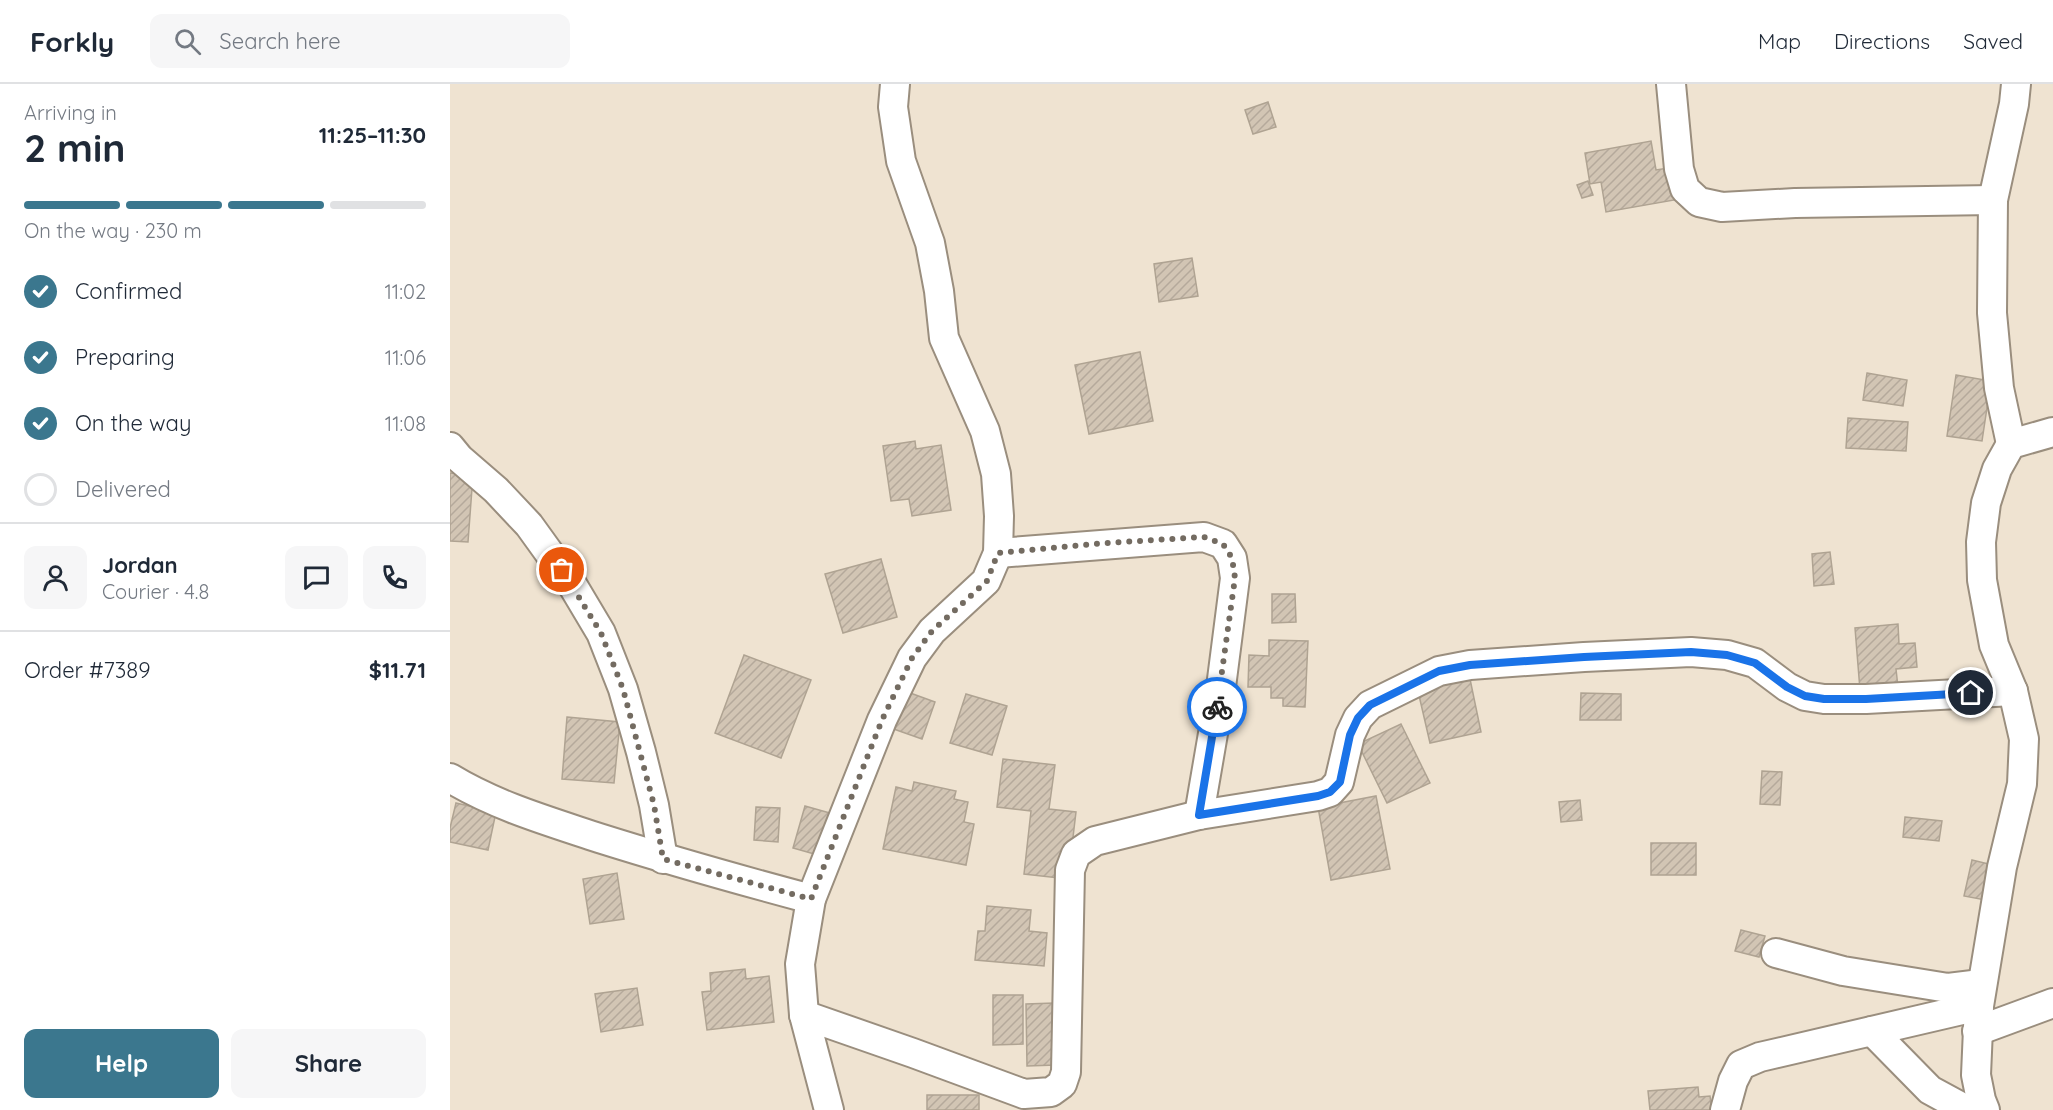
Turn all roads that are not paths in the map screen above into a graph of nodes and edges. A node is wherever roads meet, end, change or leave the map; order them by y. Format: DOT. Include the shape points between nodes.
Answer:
graph roads {
  1 [pos="895,84"];
  2 [pos="1671,84"];
  3 [pos="2016,84"];
  4 [pos="1994,200"];
  5 [pos="2053,432"];
  6 [pos="2011,444"];
  7 [pos="450,447"];
  8 [pos="998,553"];
  9 [pos="2013,691"];
  10 [pos="450,778"];
  11 [pos="1199,815"];
  12 [pos="663,859"];
  13 [pos="811,899"];
  14 [pos="1776,953"];
  15 [pos="2053,1003"];
  16 [pos="1979,1007"];
  17 [pos="804,1015"];
  18 [pos="1872,1031"];
  19 [pos="1033,1102"];
  20 [pos="829,1110"];
  21 [pos="1725,1110"];
  22 [pos="1967,1110"];
  23 [pos="1985,1110"];
  1 -- 8 [label="street" via="893,107 901,161 930,243 944,338 986,431 996,474"];
  2 -- 4 [label="street" via="1679,169 1685,189 1699,202 1722,207"];
  3 -- 4 [label="street"];
  4 -- 6 [label="street" via="1992,313 1999,387"];
  5 -- 6 [label="street"];
  6 -- 9 [label="street" via="1997,469 1986,503 1981,542 1982,580 1994,645"];
  7 -- 12 [label="street" via="529,525 601,633 623,689 641,752"];
  8 -- 11 [label="street" via="1204,537 1223,544 1232,558 1235,578"];
  8 -- 13 [label="street" via="987,581 932,631 912,658 882,720"];
  9 -- 11 [label="street" via="1824,699 1805,696 1787,687 1755,663 1727,655 1691,652 1470,665 1439,671 1370,705 1350,735 1340,782 1330,792"];
  9 -- 16 [label="street" via="2024,739 2022,784 2002,867"];
  10 -- 12 [label="street" via="526,815"];
  11 -- 19 [label="street" via="1095,841 1076,854 1070,870 1066,1072 1062,1084"];
  12 -- 13 [label="street"];
  13 -- 17 [label="street" via="800,964"];
  14 -- 16 [label="street" via="1843,971 1948,988"];
  15 -- 16 [label="street"];
  16 -- 18 [label="street"];
  16 -- 23 [label="street" via="1976,1075"];
  17 -- 19 [label="street" via="913,1053"];
  17 -- 20 [label="street"];
  18 -- 21 [label="street" via="1760,1056 1742,1065 1733,1080"];
  18 -- 22 [label="street" via="1930,1090"];
}
